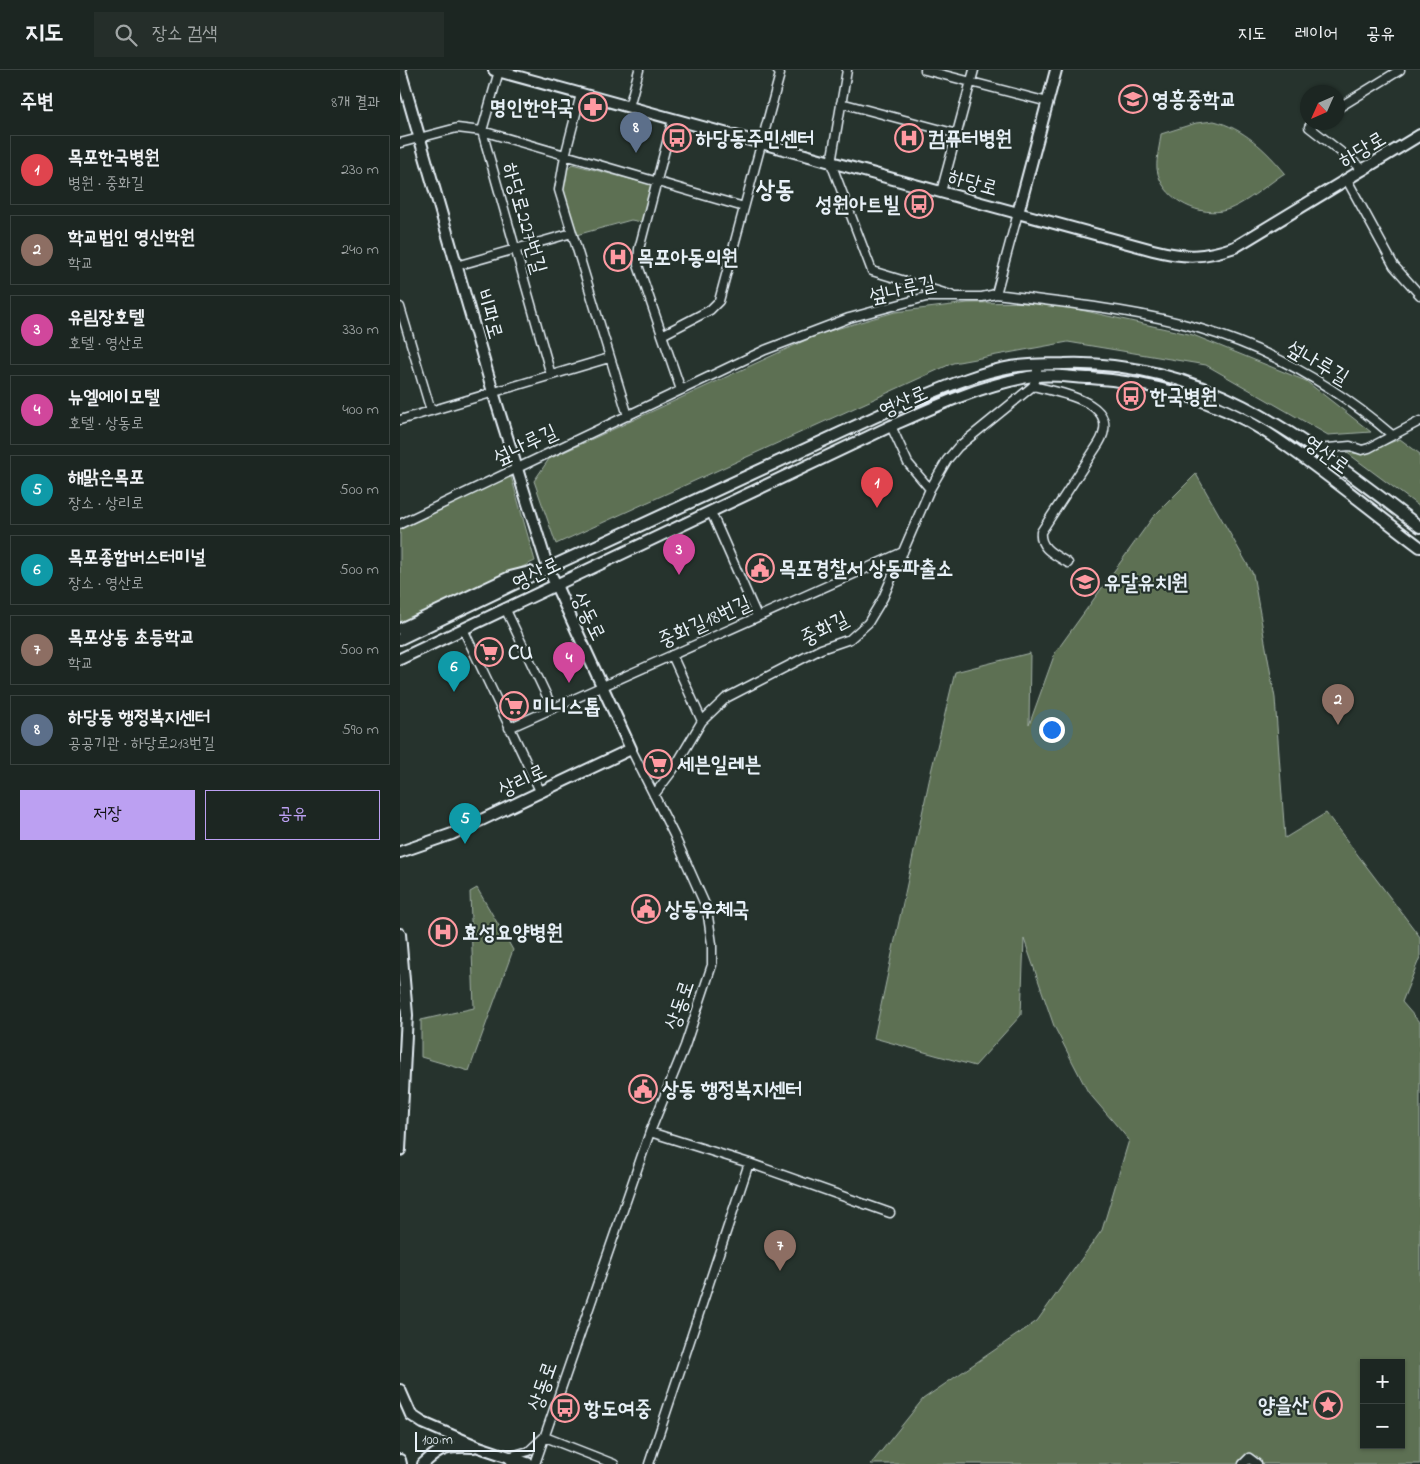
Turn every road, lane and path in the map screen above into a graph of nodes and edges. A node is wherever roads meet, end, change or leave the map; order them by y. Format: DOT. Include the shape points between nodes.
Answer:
graph roads {
  1 [pos="400,70"];
  2 [pos="639,70"];
  3 [pos="777,70"];
  4 [pos="847,70"];
  5 [pos="926,70"];
  6 [pos="974,70"];
  7 [pos="1056,70"];
  8 [pos="1400,70"];
  9 [pos="496,71"];
  10 [pos="1389,73"];
  11 [pos="971,82"];
  12 [pos="581,94"];
  13 [pos="1048,102"];
  14 [pos="841,103"];
  15 [pos="1345,103"];
  16 [pos="629,107"];
  17 [pos="673,119"];
  18 [pos="1312,130"];
  19 [pos="482,131"];
  20 [pos="957,134"];
  21 [pos="1420,135"];
  22 [pos="419,138"];
  23 [pos="400,143"];
  24 [pos="761,143"];
  25 [pos="565,156"];
  26 [pos="831,163"];
  27 [pos="1364,170"];
  28 [pos="1347,180"];
  29 [pos="656,183"];
  30 [pos="941,192"];
  31 [pos="744,207"];
  32 [pos="1018,213"];
  33 [pos="572,233"];
  34 [pos="515,249"];
  35 [pos="456,266"];
  36 [pos="996,294"];
  37 [pos="1420,295"];
  38 [pos="955,297"];
  39 [pos="400,307"];
  40 [pos="662,335"];
  41 [pos="609,358"];
  42 [pos="1038,365"];
  43 [pos="551,375"];
  44 [pos="1037,376"];
  45 [pos="1033,386"];
  46 [pos="681,390"];
  47 [pos="493,392"];
  48 [pos="430,411"];
  49 [pos="628,416"];
  50 [pos="400,420"];
  51 [pos="1420,421"];
  52 [pos="892,426"];
  53 [pos="1392,435"];
  54 [pos="1317,449"];
  55 [pos="517,467"];
  56 [pos="930,488"];
  57 [pos="711,512"];
  58 [pos="400,524"];
  59 [pos="1420,527"];
  60 [pos="1420,547"];
  61 [pos="903,552"];
  62 [pos="1068,563"];
  63 [pos="548,568"];
  64 [pos="554,585"];
  65 [pos="505,608"];
  66 [pos="757,616"];
  67 [pos="400,629"];
  68 [pos="463,629"];
  69 [pos="400,639"];
  70 [pos="672,655"];
  71 [pos="400,659"];
  72 [pos="602,686"];
  73 [pos="552,707"];
  74 [pos="702,721"];
  75 [pos="509,728"];
  76 [pos="631,750"];
  77 [pos="540,793"];
  78 [pos="654,795"];
  79 [pos="400,852"];
  80 [pos="400,934"];
  81 [pos="650,1132"];
  82 [pos="400,1150"];
  83 [pos="749,1163"];
  84 [pos="890,1213"];
  85 [pos="400,1390"];
  86 [pos="545,1437"];
  87 [pos="479,1447"];
  88 [pos="400,1460"];
  89 [pos="511,1460"];
  90 [pos="401,1464"];
  91 [pos="422,1464"];
  92 [pos="530,1464"];
  93 [pos="535,1464"];
  94 [pos="614,1464"];
  95 [pos="649,1464"];
  96 [pos="1243,1464"];
  97 [pos="1257,1464"];
  1 -- 22 [label="street, 비파로"];
  2 -- 16 [label="street"];
  3 -- 24 [label="street" via="780,74"];
  4 -- 14 [label="street"];
  5 -- 11 [label="street"];
  6 -- 11 [label="street"];
  7 -- 13 [label="street"];
  8 -- 10 [label="street"];
  9 -- 12 [label="street, 하당로"];
  9 -- 19 [label="street"];
  10 -- 15 [label="street"];
  11 -- 13 [label="street"];
  11 -- 20 [label="street"];
  12 -- 16 [label="street, 하당로"];
  12 -- 25 [label="street"];
  13 -- 32 [label="street"];
  14 -- 20 [label="street"];
  14 -- 26 [label="street"];
  16 -- 17 [label="street, 하당로"];
  17 -- 24 [label="street, 하당로"];
  17 -- 29 [label="street"];
  18 -- 27 [label="street"];
  19 -- 22 [label="street" via="458,128"];
  19 -- 25 [label="street"];
  19 -- 34 [label="street, 하당로227번길"];
  20 -- 30 [label="street"];
  21 -- 27 [label="street, 하당로"];
  22 -- 23 [label="street"];
  22 -- 35 [label="street, 비파로"];
  24 -- 26 [label="street, 하당로"];
  24 -- 31 [label="street"];
  25 -- 29 [label="street"];
  25 -- 33 [label="street" via="559,190"];
  26 -- 30 [label="street, 하당로"];
  26 -- 38 [label="street" via="872,271"];
  27 -- 28 [label="street, 하당로"];
  28 -- 32 [label="street, 하당로" via="1235,247 1197,257 1169,254"];
  28 -- 37 [label="street" via="1394,266"];
  29 -- 31 [label="street"];
  29 -- 40 [label="street" via="638,265"];
  30 -- 32 [label="street, 하당로"];
  31 -- 40 [label="street" via="719,302"];
  32 -- 36 [label="street"];
  33 -- 34 [label="street"];
  33 -- 41 [label="street"];
  34 -- 35 [label="street"];
  34 -- 43 [label="street, 하당로227번길"];
  35 -- 47 [label="street, 비파로"];
  36 -- 38 [label="street, 섶나루길"];
  36 -- 53 [label="street, 섶나루길" via="1130,312 1225,337 1329,386"];
  38 -- 46 [label="street, 섶나루길" via="926,298 849,318 765,350"];
  39 -- 48 [label="street"];
  40 -- 46 [label="street"];
  41 -- 43 [label="street"];
  41 -- 49 [label="street"];
  42 -- 44 [label="street, 중화길"];
  42 -- 54 [label="street, 영산로" via="1116,365 1193,382 1232,399"];
  42 -- 63 [label="street, 영산로" via="1011,367 986,374 890,410"];
  43 -- 47 [label="street"];
  44 -- 45 [label="street, 중화길"];
  44 -- 52 [label="street, 영산로" via="955,398"];
  44 -- 60 [label="street, 영산로" via="1114,380 1149,386 1190,396 1226,412 1265,431"];
  45 -- 56 [label="street, 중화길" via="958,447 946,460"];
  45 -- 62 [label="street" via="1084,401 1102,415 1105,426 1099,443 1041,532 1043,546"];
  46 -- 49 [label="street, 섶나루길"];
  47 -- 48 [label="street"];
  47 -- 55 [label="street, 비파로"];
  48 -- 50 [label="street"];
  49 -- 55 [label="street, 섶나루길"];
  51 -- 53 [label="street"];
  52 -- 56 [label="street" via="908,464"];
  52 -- 57 [label="street, 영산로"];
  53 -- 54 [label="street" via="1362,450 1350,446"];
  54 -- 59 [label="street, 영산로"];
  55 -- 58 [label="street, 섶나루길"];
  55 -- 63 [label="street, 비파로"];
  56 -- 61 [label="street, 중화길"];
  57 -- 64 [label="street, 영산로"];
  57 -- 66 [label="street"];
  61 -- 66 [label="street, 중화길18번길"];
  61 -- 74 [label="street, 중화길" via="874,616 850,639 745,686 726,698"];
  63 -- 64 [label="street, 상동로"];
  63 -- 67 [label="street" via="510,577"];
  63 -- 69 [label="street, 영산로"];
  64 -- 65 [label="street, 영산로"];
  64 -- 72 [label="street, 상동로"];
  65 -- 68 [label="street, 영산로"];
  65 -- 73 [label="street"];
  66 -- 70 [label="street, 중화길18번길"];
  68 -- 71 [label="street, 영산로"];
  68 -- 75 [label="street"];
  70 -- 72 [label="street, 중화길18번길"];
  70 -- 74 [label="street"];
  72 -- 73 [label="street, 중화길18번길"];
  72 -- 76 [label="street, 상동로"];
  73 -- 75 [label="street, 중화길18번길"];
  74 -- 78 [label="street, 중화길"];
  75 -- 77 [label="street"];
  76 -- 77 [label="street, 상리로"];
  76 -- 78 [label="street, 상동로"];
  77 -- 79 [label="street, 상리로" via="452,834"];
  78 -- 81 [label="street, 상동로" via="707,909 713,952 710,971 685,1046"];
  80 -- 82 [label="street" via="408,1015"];
  81 -- 83 [label="street"];
  81 -- 86 [label="street, 상동로"];
  83 -- 84 [label="street"];
  83 -- 95 [label="street"];
  85 -- 87 [label="street" via="411,1415"];
  86 -- 89 [label="street" via="529,1451"];
  86 -- 93 [label="street, 상동로"];
  86 -- 94 [label="street"];
  87 -- 89 [label="street"];
  87 -- 91 [label="street" via="452,1446 437,1451"];
  88 -- 90 [label="street"];
  89 -- 92 [label="street"];
  96 -- 97 [label="street" via="1249,1458"];
}
